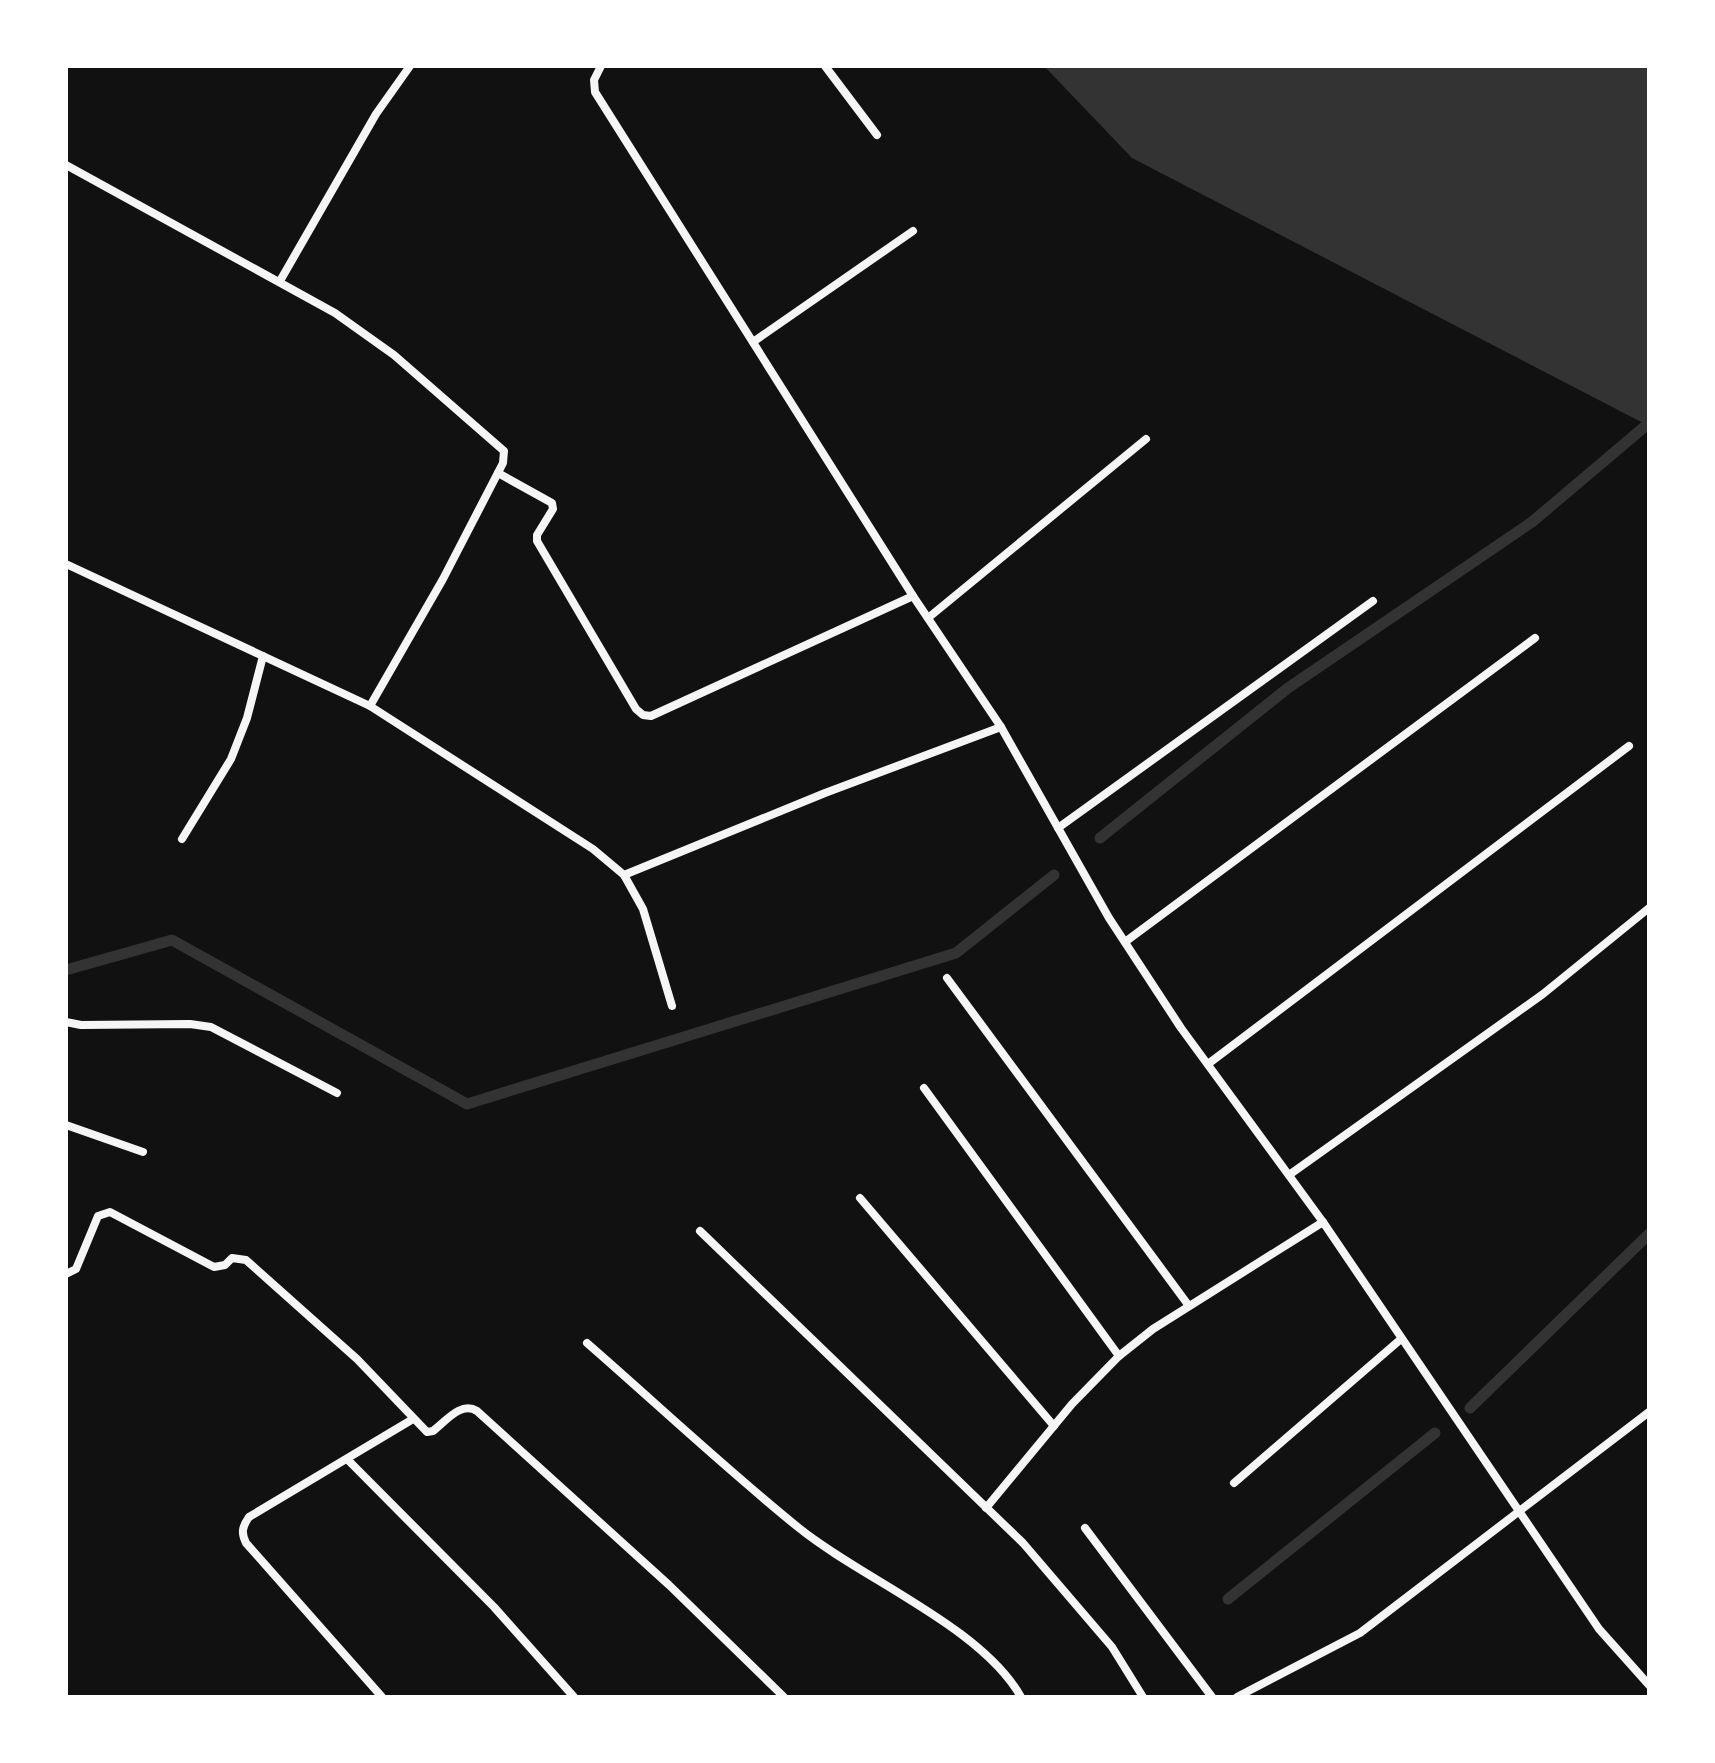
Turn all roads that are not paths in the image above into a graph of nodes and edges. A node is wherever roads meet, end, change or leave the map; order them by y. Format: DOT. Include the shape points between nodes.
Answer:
graph roads {
  1 [pos="410,66"];
  2 [pos="601,66"];
  3 [pos="825,66"];
  4 [pos="877,135"];
  5 [pos="66,165"];
  6 [pos="913,231"];
  7 [pos="280,281"];
  8 [pos="753,342"];
  9 [pos="1146,439"];
  10 [pos="498,473"];
  11 [pos="66,564"];
  12 [pos="913,596"];
  13 [pos="1373,601"];
  14 [pos="928,618"];
  15 [pos="1535,638"];
  16 [pos="263,656"];
  17 [pos="370,706"];
  18 [pos="1001,727"];
  19 [pos="1629,746"];
  20 [pos="1058,828"];
  21 [pos="182,839"];
  22 [pos="624,875"];
  23 [pos="1649,908"];
  24 [pos="1125,942"];
  25 [pos="947,978"];
  26 [pos="672,1006"];
  27 [pos="66,1022"];
  28 [pos="1208,1064"];
  29 [pos="924,1088"];
  30 [pos="337,1093"];
  31 [pos="66,1125"];
  32 [pos="143,1152"];
  33 [pos="1289,1175"];
  34 [pos="860,1198"];
  35 [pos="1323,1222"];
  36 [pos="700,1231"];
  37 [pos="66,1274"];
  38 [pos="1189,1306"];
  39 [pos="1401,1339"];
  40 [pos="587,1343"];
  41 [pos="1119,1356"];
  42 [pos="1649,1412"];
  43 [pos="413,1419"];
  44 [pos="1054,1426"];
  45 [pos="347,1459"];
  46 [pos="1234,1483"];
  47 [pos="986,1508"];
  48 [pos="1519,1511"];
  49 [pos="1085,1528"];
  50 [pos="1649,1685"];
  51 [pos="382,1697"];
  52 [pos="574,1697"];
  53 [pos="784,1697"];
  54 [pos="1021,1697"];
  55 [pos="1143,1697"];
  56 [pos="1212,1697"];
  57 [pos="1237,1697"];
  1 -- 7 [label="street" via="376,114"];
  2 -- 8 [label="street" via="595,92"];
  3 -- 4 [label="street"];
  5 -- 7 [label="street"];
  6 -- 8 [label="street"];
  7 -- 10 [label="street" via="394,355 504,451"];
  8 -- 12 [label="street"];
  9 -- 14 [label="street"];
  10 -- 12 [label="street" via="552,503 537,541 643,715 651,716"];
  10 -- 17 [label="street"];
  11 -- 16 [label="street"];
  12 -- 14 [label="street"];
  13 -- 20 [label="street"];
  14 -- 18 [label="street"];
  15 -- 24 [label="street"];
  16 -- 17 [label="street"];
  16 -- 21 [label="street" via="231,759"];
  17 -- 22 [label="street" via="593,849"];
  18 -- 20 [label="street"];
  18 -- 22 [label="street"];
  19 -- 28 [label="street"];
  20 -- 24 [label="street"];
  22 -- 26 [label="street" via="643,909"];
  23 -- 33 [label="street" via="1543,994"];
  24 -- 28 [label="street"];
  25 -- 38 [label="street"];
  27 -- 30 [label="street" via="211,1027"];
  28 -- 33 [label="street"];
  29 -- 41 [label="street"];
  31 -- 32 [label="street"];
  33 -- 35 [label="street"];
  34 -- 44 [label="street"];
  35 -- 38 [label="street"];
  35 -- 39 [label="street"];
  36 -- 47 [label="street"];
  37 -- 43 [label="street" via="76,1269 103,1212 214,1267 232,1258 246,1260 357,1359"];
  38 -- 41 [label="street"];
  39 -- 46 [label="street"];
  39 -- 48 [label="street"];
  40 -- 54 [label="street" via="801,1529 974,1646 1013,1682"];
  41 -- 44 [label="street"];
  42 -- 48 [label="street"];
  43 -- 45 [label="street"];
  43 -- 53 [label="street" via="427,1432 462,1408 477,1411"];
  44 -- 47 [label="street"];
  45 -- 51 [label="street" via="249,1517 242,1535"];
  45 -- 52 [label="street" via="494,1607"];
  47 -- 55 [label="street" via="1112,1647"];
  48 -- 50 [label="street" via="1599,1629"];
  48 -- 57 [label="street" via="1360,1633"];
  49 -- 56 [label="street"];
}
